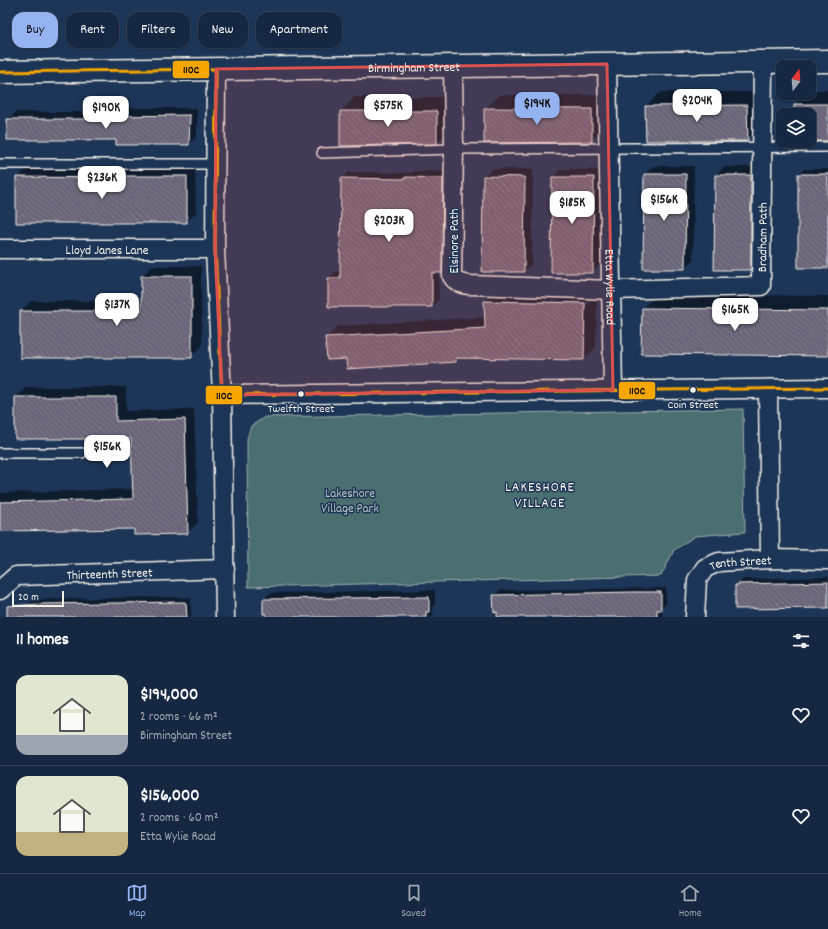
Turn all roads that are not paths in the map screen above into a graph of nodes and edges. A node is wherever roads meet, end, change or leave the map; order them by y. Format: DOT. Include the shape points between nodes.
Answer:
graph roads {
  1 [pos="828,61"];
  2 [pos="763,62"];
  3 [pos="607,64"];
  4 [pos="453,66"];
  5 [pos="216,69"];
  6 [pos="0,72"];
  7 [pos="762,147"];
  8 [pos="828,147"];
  9 [pos="609,148"];
  10 [pos="454,149"];
  11 [pos="322,153"];
  12 [pos="0,164"];
  13 [pos="215,164"];
  14 [pos="0,249"];
  15 [pos="215,249"];
  16 [pos="612,290"];
  17 [pos="828,388"];
  18 [pos="768,389"];
  19 [pos="613,390"];
  20 [pos="222,395"];
  21 [pos="0,453"];
  22 [pos="82,453"];
  23 [pos="770,559"];
  24 [pos="828,560"];
  25 [pos="225,569"];
  26 [pos="0,590"];
  27 [pos="225,617"];
  28 [pos="696,617"];
  1 -- 2 [label="street, Birmingham Street"];
  2 -- 3 [label="street, Birmingham Street"];
  2 -- 7 [label="street, Bradham Path"];
  3 -- 4 [label="street, Birmingham Street"];
  3 -- 9 [label="street, Etta Wylie Road"];
  4 -- 5 [label="street, Birmingham Street"];
  4 -- 10 [label="street, Elsinore Path"];
  5 -- 6 [label="street, Birmingham Street"];
  5 -- 13 [label="street"];
  7 -- 8 [label="lane"];
  7 -- 9 [label="lane"];
  7 -- 16 [label="street, Bradham Path" via="761,286"];
  9 -- 10 [label="lane"];
  9 -- 16 [label="street, Etta Wylie Road"];
  10 -- 11 [label="lane"];
  10 -- 16 [label="street, Elsinore Path" via="452,276 458,283"];
  12 -- 13 [label="lane"];
  13 -- 15 [label="street"];
  14 -- 15 [label="street, Lloyd Janes Lane"];
  15 -- 20 [label="street"];
  16 -- 19 [label="street, Etta Wylie Road"];
  17 -- 18 [label="street"];
  18 -- 19 [label="street"];
  18 -- 23 [label="street"];
  19 -- 20 [label="street"];
  20 -- 25 [label="street"];
  21 -- 22 [label="lane"];
  23 -- 24 [label="street, Tenth Street"];
  23 -- 28 [label="street, Tenth Street" via="719,562 705,568 698,580"];
  25 -- 26 [label="street, Thirteenth Street" via="16,576"];
  25 -- 27 [label="street"];
}
